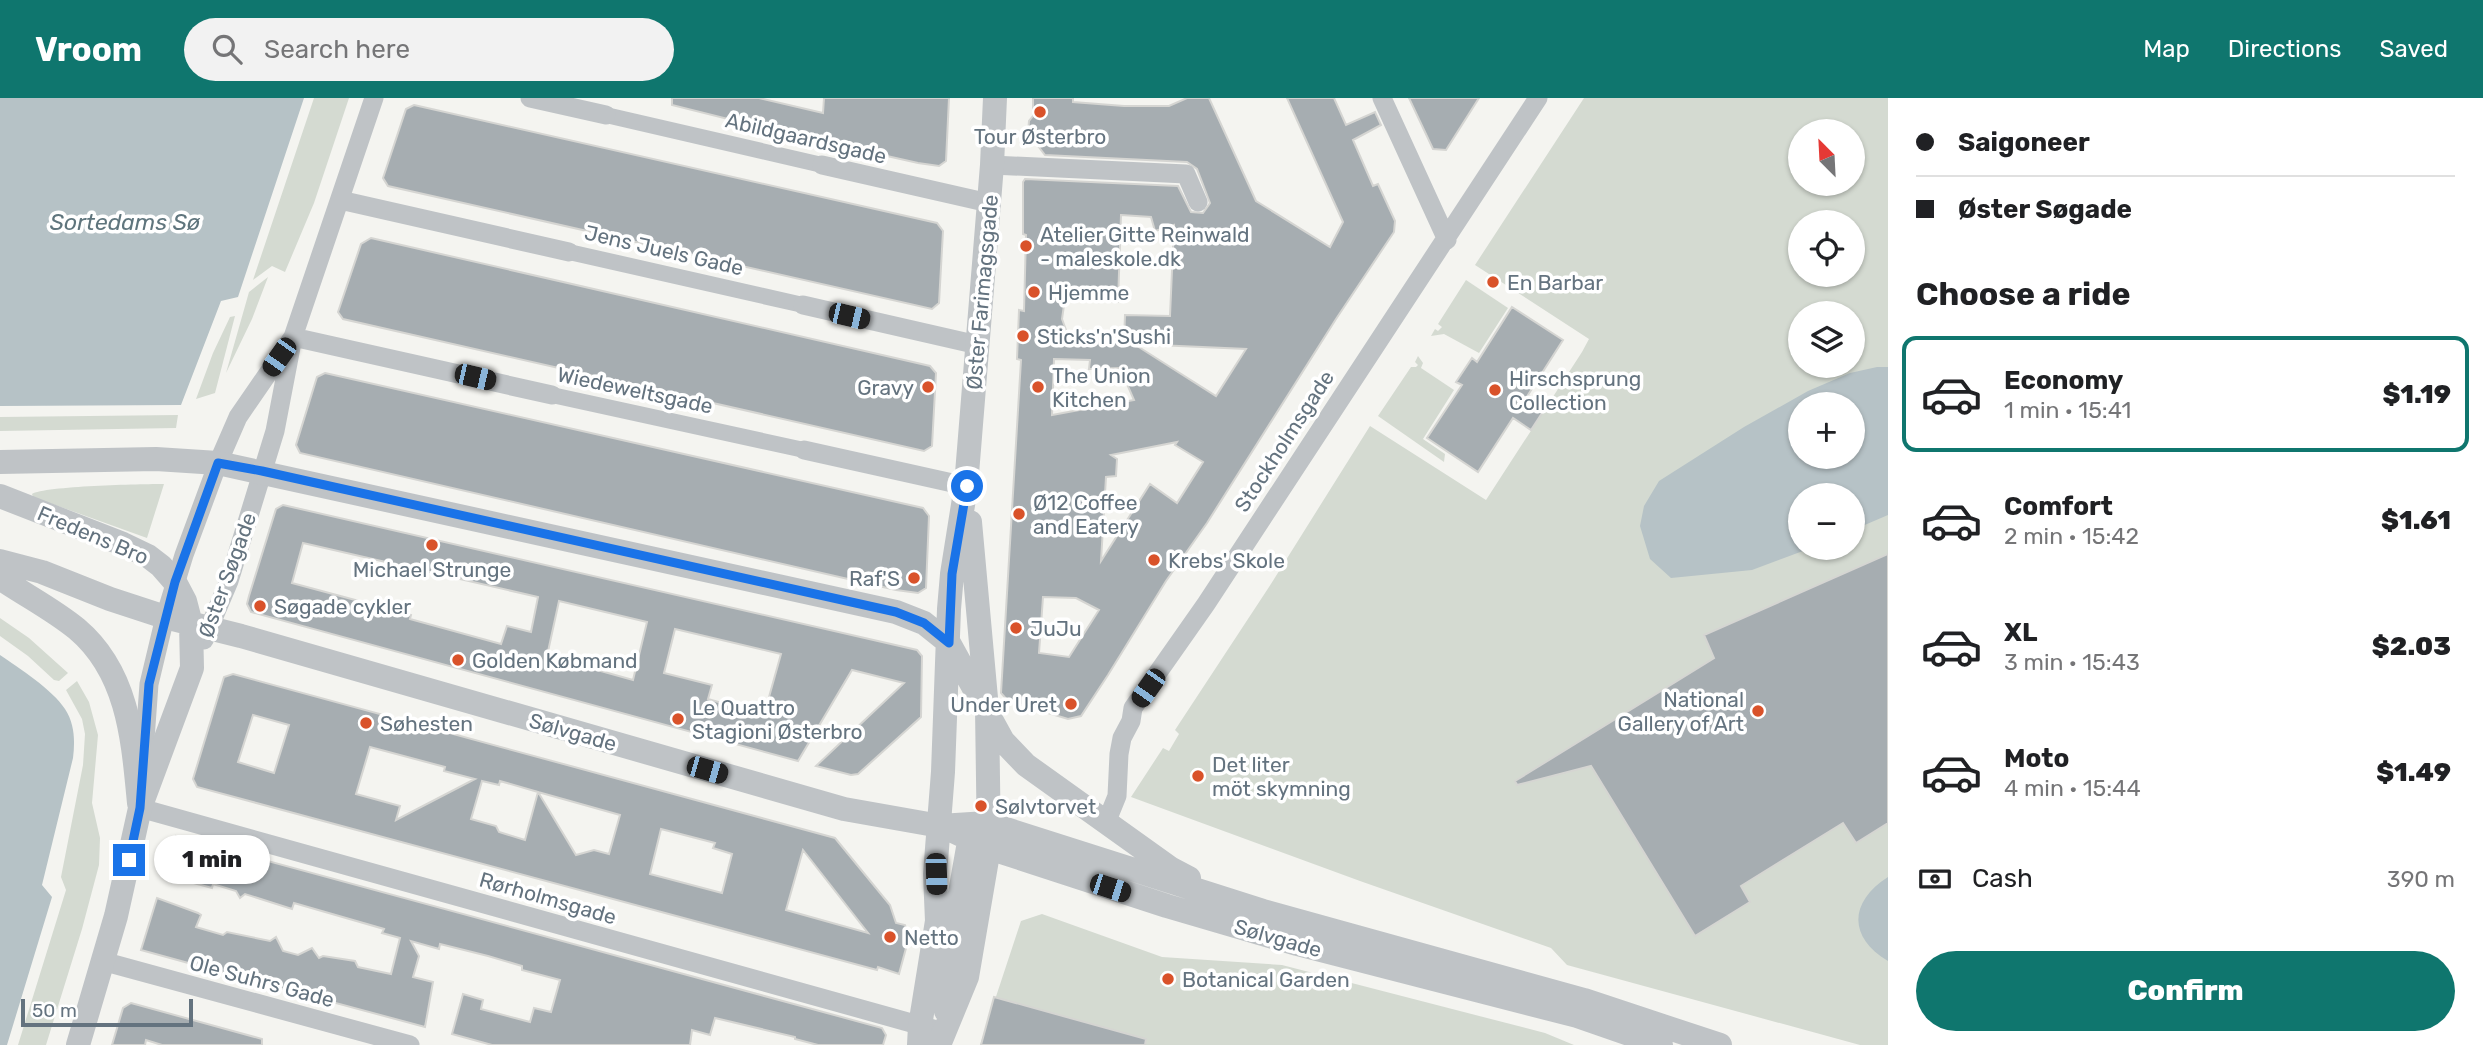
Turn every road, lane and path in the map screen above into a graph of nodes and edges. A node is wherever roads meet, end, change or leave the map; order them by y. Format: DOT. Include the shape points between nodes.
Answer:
graph roads {
  1 [pos="374,98"];
  2 [pos="530,98"];
  3 [pos="995,98"];
  4 [pos="1382,98"];
  5 [pos="1538,98"];
  6 [pos="606,115"];
  7 [pos="992,164"];
  8 [pos="822,165"];
  9 [pos="340,200"];
  10 [pos="1198,202"];
  11 [pos="989,203"];
  12 [pos="1447,240"];
  13 [pos="569,252"];
  14 [pos="803,305"];
  15 [pos="293,337"];
  16 [pos="978,345"];
  17 [pos="552,395"];
  18 [pos="804,450"];
  19 [pos="0,462"];
  20 [pos="218,463"];
  21 [pos="262,471"];
  22 [pos="967,486"];
  23 [pos="0,496"];
  24 [pos="0,561"];
  25 [pos="0,578"];
  26 [pos="175,582"];
  27 [pos="165,617"];
  28 [pos="200,626"];
  29 [pos="949,643"];
  30 [pos="192,668"];
  31 [pos="981,699"];
  32 [pos="140,808"];
  33 [pos="1106,823"];
  34 [pos="940,825"];
  35 [pos="980,834"];
  36 [pos="1263,911"];
  37 [pos="103,961"];
  38 [pos="1577,1016"];
  39 [pos="931,1037"];
  40 [pos="78,1045"];
  41 [pos="410,1045"];
  42 [pos="1638,1045"];
  43 [pos="1661,1045"];
  44 [pos="1720,1045"];
  1 -- 9 [label="street, Øster Søgade"];
  2 -- 6 [label="street, Abildgaardsgade"];
  3 -- 7 [label="street, Øster Farimagsgade"];
  4 -- 12 [label="street"];
  5 -- 12 [label="street, Stockholmsgade"];
  6 -- 8 [label="street, Abildgaardsgade"];
  7 -- 10 [label="street" via="1186,174"];
  7 -- 11 [label="street, Øster Farimagsgade"];
  8 -- 11 [label="street, Abildgaardsgade"];
  9 -- 13 [label="street, Jens Juels Gade"];
  9 -- 15 [label="street, Øster Søgade"];
  11 -- 16 [label="street, Øster Farimagsgade"];
  12 -- 33 [label="street, Stockholmsgade" via="1133,708 1119,754 1117,796"];
  13 -- 14 [label="street, Jens Juels Gade"];
  14 -- 16 [label="street, Jens Juels Gade"];
  15 -- 17 [label="street, Wiedeweltsgade"];
  15 -- 20 [label="street, Øster Søgade" via="238,417"];
  15 -- 21 [label="street, Øster Søgade" via="275,431"];
  16 -- 22 [label="street, Øster Farimagsgade"];
  17 -- 18 [label="street, Wiedeweltsgade"];
  18 -- 22 [label="street, Wiedeweltsgade"];
  19 -- 20 [label="street" via="156,459"];
  20 -- 21 [label="street"];
  20 -- 26 [label="street, Øster Søgade"];
  21 -- 28 [label="street, Øster Søgade" via="229,581"];
  21 -- 29 [label="street" via="896,612 924,623"];
  22 -- 29 [label="street, Øster Farimagsgade" via="952,574"];
  22 -- 31 [label="street, Øster Farimagsgade"];
  23 -- 26 [label="street, Fredens Bro" via="148,556"];
  24 -- 27 [label="street"];
  25 -- 32 [label="street" via="77,629 101,655 129,720"];
  26 -- 27 [label="street, Øster Søgade"];
  26 -- 28 [label="street, Fredens Bro"];
  27 -- 28 [label="street, Sølvgade"];
  27 -- 32 [label="street, Øster Søgade" via="149,684"];
  28 -- 30 [label="street, Fredens Bro"];
  28 -- 34 [label="street, Sølvgade" via="844,809"];
  29 -- 31 [label="street, Sølvgade"];
  29 -- 34 [label="street, Øster Farimagsgade"];
  30 -- 32 [label="street, Øster Søgade"];
  31 -- 33 [label="street, Sølvgade" via="1003,741 1026,765"];
  31 -- 35 [label="street, Øster Farimagsgade"];
  32 -- 37 [label="street, Øster Søgade"];
  32 -- 39 [label="street, Rørholmsgade"];
  33 -- 36 [label="street, Sølvgade" via="1170,868"];
  34 -- 35 [label="street, Sølvgade"];
  34 -- 39 [label="street, Øster Farimagsgade"];
  35 -- 36 [label="street, Sølvgade"];
  35 -- 38 [label="street, Sølvgade" via="1156,902 1297,944"];
  35 -- 39 [label="street, Øster Farimagsgade" via="961,881"];
  36 -- 44 [label="street, Sølvgade" via="1584,1000"];
  37 -- 40 [label="street, Øster Søgade"];
  37 -- 41 [label="street, Ole Suhrs Gade"];
  38 -- 42 [label="street"];
  38 -- 43 [label="street, Sølvgade"];
}
